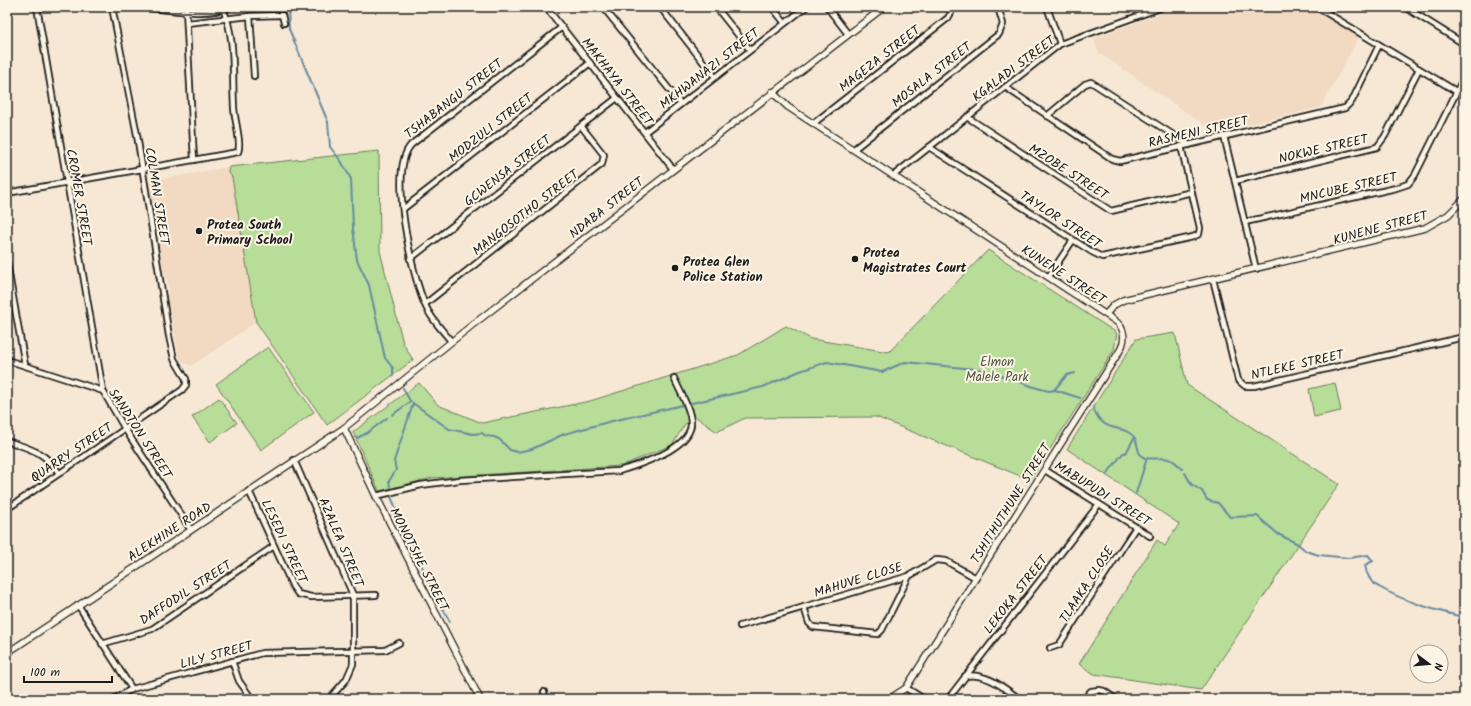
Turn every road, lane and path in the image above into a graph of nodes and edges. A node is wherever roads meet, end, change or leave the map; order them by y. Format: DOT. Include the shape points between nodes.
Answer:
graph roads {
  1 [pos="37,7"];
  2 [pos="112,7"];
  3 [pos="140,7"];
  4 [pos="229,7"];
  5 [pos="546,7"];
  6 [pos="603,7"];
  7 [pos="660,7"];
  8 [pos="716,7"];
  9 [pos="772,7"];
  10 [pos="806,7"];
  11 [pos="827,7"];
  12 [pos="884,7"];
  13 [pos="950,7"];
  14 [pos="998,7"];
  15 [pos="1047,7"];
  16 [pos="1163,7"];
  17 [pos="1317,7"];
  18 [pos="1404,7"];
  19 [pos="223,9"];
  20 [pos="186,10"];
  21 [pos="250,16"];
  22 [pos="228,19"];
  23 [pos="784,22"];
  24 [pos="187,23"];
  25 [pos="284,23"];
  26 [pos="562,27"];
  27 [pos="848,34"];
  28 [pos="1060,44"];
  29 [pos="1464,44"];
  30 [pos="1380,45"];
  31 [pos="750,50"];
  32 [pos="590,63"];
  33 [pos="1419,70"];
  34 [pos="254,76"];
  35 [pos="715,77"];
  36 [pos="1464,77"];
  37 [pos="1005,88"];
  38 [pos="772,92"];
  39 [pos="1457,92"];
  40 [pos="1464,96"];
  41 [pos="617,98"];
  42 [pos="681,104"];
  43 [pos="1047,116"];
  44 [pos="966,117"];
  45 [pos="814,123"];
  46 [pos="581,126"];
  47 [pos="645,132"];
  48 [pos="1224,136"];
  49 [pos="1189,144"];
  50 [pos="1181,146"];
  51 [pos="930,147"];
  52 [pos="854,149"];
  53 [pos="194,160"];
  54 [pos="142,168"];
  55 [pos="673,169"];
  56 [pos="894,175"];
  57 [pos="1235,181"];
  58 [pos="66,183"];
  59 [pos="7,192"];
  60 [pos="1192,192"];
  61 [pos="1463,201"];
  62 [pos="403,209"];
  63 [pos="1245,222"];
  64 [pos="1073,240"];
  65 [pos="410,259"];
  66 [pos="7,263"];
  67 [pos="1256,269"];
  68 [pos="1049,276"];
  69 [pos="1213,279"];
  70 [pos="425,304"];
  71 [pos="1106,314"];
  72 [pos="1464,337"];
  73 [pos="452,341"];
  74 [pos="7,360"];
  75 [pos="25,365"];
  76 [pos="674,378"];
  77 [pos="186,385"];
  78 [pos="103,391"];
  79 [pos="344,428"];
  80 [pos="125,429"];
  81 [pos="7,441"];
  82 [pos="294,460"];
  83 [pos="1044,470"];
  84 [pos="60,474"];
  85 [pos="249,491"];
  86 [pos="376,496"];
  87 [pos="1099,504"];
  88 [pos="7,509"];
  89 [pos="1136,527"];
  90 [pos="191,530"];
  91 [pos="1150,536"];
  92 [pos="274,546"];
  93 [pos="909,576"];
  94 [pos="976,578"];
  95 [pos="353,595"];
  96 [pos="376,595"];
  97 [pos="78,605"];
  98 [pos="804,607"];
  99 [pos="740,626"];
  100 [pos="399,643"];
  101 [pos="102,644"];
  102 [pos="1050,648"];
  103 [pos="354,651"];
  104 [pos="7,653"];
  105 [pos="232,661"];
  106 [pos="965,676"];
  107 [pos="906,688"];
  108 [pos="132,689"];
  109 [pos="544,692"];
  110 [pos="114,699"];
  111 [pos="252,699"];
  112 [pos="329,699"];
  113 [pos="480,699"];
  114 [pos="545,699"];
  115 [pos="889,699"];
  116 [pos="924,699"];
  117 [pos="948,699"];
  118 [pos="1020,699"];
  119 [pos="1084,699"];
  120 [pos="1116,699"];
  1 -- 58 [label="street, CROMER STREET"];
  2 -- 54 [label="street, COLMAN STREET"];
  3 -- 20 [label="street"];
  4 -- 19 [label="street"];
  5 -- 26 [label="street, MAKHAYA STREET"];
  6 -- 42 [label="street"];
  7 -- 35 [label="street"];
  8 -- 31 [label="street"];
  9 -- 23 [label="street"];
  10 -- 23 [label="street, MKHWANAZI STREET"];
  11 -- 27 [label="street"];
  12 -- 27 [label="street, NDABA STREET"];
  13 -- 45 [label="street, MAGEZA STREET" via="951,13 948,18"];
  14 -- 52 [label="street, MOSALA STREET" via="1003,24 999,34"];
  15 -- 28 [label="street"];
  16 -- 28 [label="street, KGALADI STREET"];
  17 -- 30 [label="street"];
  18 -- 29 [label="street"];
  19 -- 20 [label="street" via="202,12"];
  19 -- 22 [label="street"];
  20 -- 24 [label="street"];
  21 -- 22 [label="street"];
  21 -- 25 [label="street" via="279,14 282,15"];
  21 -- 34 [label="street"];
  22 -- 24 [label="street"];
  22 -- 53 [label="street" via="239,147 237,153"];
  23 -- 31 [label="street, MKHWANAZI STREET"];
  24 -- 53 [label="street"];
  26 -- 32 [label="street, MAKHAYA STREET"];
  26 -- 62 [label="street, TSHABANGU STREET" via="407,149 403,162"];
  27 -- 38 [label="street, NDABA STREET"];
  28 -- 37 [label="street, KGALADI STREET"];
  30 -- 33 [label="street"];
  30 -- 48 [label="street, RASMENI STREET" via="1347,107"];
  31 -- 35 [label="street, MKHWANAZI STREET"];
  32 -- 41 [label="street, MAKHAYA STREET"];
  32 -- 62 [label="street, MODZULI STREET"];
  33 -- 39 [label="street"];
  33 -- 57 [label="street, NOKWE STREET" via="1377,147"];
  35 -- 42 [label="street, MKHWANAZI STREET"];
  36 -- 39 [label="street, MNCUBE STREET"];
  37 -- 43 [label="street, RASMENI STREET"];
  37 -- 44 [label="street, KGALADI STREET"];
  38 -- 45 [label="street, KUNENE STREET" via="783,103"];
  38 -- 55 [label="street, NDABA STREET"];
  39 -- 40 [label="street"];
  39 -- 63 [label="street, MNCUBE STREET" via="1408,184"];
  41 -- 46 [label="street, GCWENSA STREET"];
  41 -- 47 [label="street, MAKHAYA STREET"];
  42 -- 47 [label="street, MKHWANAZI STREET"];
  43 -- 49 [label="street" via="1085,84 1091,82"];
  43 -- 50 [label="street, RASMENI STREET" via="1116,161"];
  44 -- 51 [label="street, KGALADI STREET"];
  44 -- 60 [label="street, MZOBE STREET" via="1111,211"];
  45 -- 52 [label="street, KUNENE STREET"];
  46 -- 65 [label="street, GCWENSA STREET"];
  46 -- 70 [label="street, MANGOSOTHO STREET" via="604,155 602,164"];
  47 -- 55 [label="street, MAKHAYA STREET"];
  48 -- 49 [label="street, RASMENI STREET"];
  48 -- 57 [label="street"];
  49 -- 50 [label="street, RASMENI STREET"];
  50 -- 60 [label="street, TAYLOR STREET"];
  51 -- 56 [label="street, KGALADI STREET"];
  51 -- 64 [label="street, TAYLOR STREET"];
  52 -- 56 [label="street, KUNENE STREET"];
  53 -- 54 [label="street"];
  54 -- 58 [label="street"];
  54 -- 77 [label="street, COLMAN STREET" via="170,344 174,359 186,379"];
  55 -- 73 [label="street, NDABA STREET"];
  56 -- 68 [label="street, KUNENE STREET"];
  57 -- 63 [label="street"];
  58 -- 59 [label="street"];
  58 -- 78 [label="street, CROMER STREET"];
  60 -- 64 [label="street, TAYLOR STREET" via="1200,229 1196,236 1102,257"];
  61 -- 67 [label="street, KUNENE STREET" via="1444,218 1425,228"];
  62 -- 65 [label="street, TSHABANGU STREET"];
  63 -- 67 [label="street"];
  64 -- 68 [label="street"];
  65 -- 70 [label="street, TSHABANGU STREET"];
  66 -- 75 [label="street"];
  67 -- 69 [label="street, KUNENE STREET"];
  68 -- 71 [label="street, KUNENE STREET"];
  69 -- 71 [label="street, KUNENE STREET" via="1124,300 1115,304"];
  69 -- 72 [label="street, NTLEKE STREET" via="1238,380 1245,386"];
  70 -- 73 [label="street, TSHABANGU STREET" via="434,321"];
  71 -- 83 [label="street, TSHITHUTHUNE STREET" via="1120,324 1124,342"];
  73 -- 79 [label="street, NDABA STREET"];
  74 -- 75 [label="street, SANDTON STREET"];
  75 -- 78 [label="street, SANDTON STREET"];
  76 -- 86 [label="street" via="688,412 691,425 689,433 664,453 619,471 460,480 421,485"];
  77 -- 80 [label="street, QUARRY STREET"];
  78 -- 80 [label="street, SANDTON STREET"];
  79 -- 82 [label="street, ALEKHINE ROAD"];
  79 -- 86 [label="street, MONOTSHE STREET"];
  80 -- 84 [label="street, QUARRY STREET"];
  80 -- 90 [label="street, SANDTON STREET"];
  81 -- 84 [label="street" via="41,453"];
  82 -- 85 [label="street, ALEKHINE ROAD"];
  82 -- 95 [label="street, AZALEA STREET"];
  83 -- 87 [label="street, MABUPUDI STREET"];
  83 -- 94 [label="street, TSHITHUTHUNE STREET"];
  84 -- 88 [label="street, QUARRY STREET"];
  85 -- 90 [label="street, ALEKHINE ROAD"];
  85 -- 92 [label="street, LESEDI STREET"];
  86 -- 113 [label="street, MONOTSHE STREET"];
  87 -- 89 [label="street, MABUPUDI STREET"];
  87 -- 106 [label="street, LEKOKA STREET"];
  89 -- 91 [label="street, MABUPUDI STREET"];
  89 -- 102 [label="street, TLAAKA CLOSE" via="1059,645"];
  90 -- 97 [label="street, ALEKHINE ROAD"];
  92 -- 95 [label="street, LESEDI STREET" via="298,594"];
  92 -- 101 [label="street, DAFFODIL STREET" via="152,629"];
  93 -- 94 [label="street, MAHUVE CLOSE" via="938,559"];
  93 -- 98 [label="street, MAHUVE CLOSE"];
  93 -- 98 [label="street" via="878,634 813,627 809,623"];
  94 -- 107 [label="street, TSHITHUTHUNE STREET"];
  95 -- 96 [label="street, LESEDI STREET"];
  95 -- 103 [label="street, AZALEA STREET"];
  97 -- 101 [label="street"];
  97 -- 104 [label="street, ALEKHINE ROAD"];
  98 -- 99 [label="street, MAHUVE CLOSE"];
  100 -- 103 [label="street, LILY STREET" via="385,650"];
  101 -- 108 [label="street"];
  103 -- 105 [label="street, LILY STREET" via="262,653"];
  103 -- 112 [label="street, AZALEA STREET" via="351,673"];
  105 -- 108 [label="street, LILY STREET"];
  105 -- 111 [label="street" via="239,681"];
  106 -- 117 [label="street, LEKOKA STREET"];
  106 -- 118 [label="street" via="976,675 989,679"];
  107 -- 115 [label="street, TSHITHUTHUNE STREET"];
  107 -- 116 [label="street"];
  108 -- 110 [label="street, LILY STREET"];
  109 -- 114 [label="street"];
  119 -- 120 [label="street" via="1090,691 1099,690"];
}
